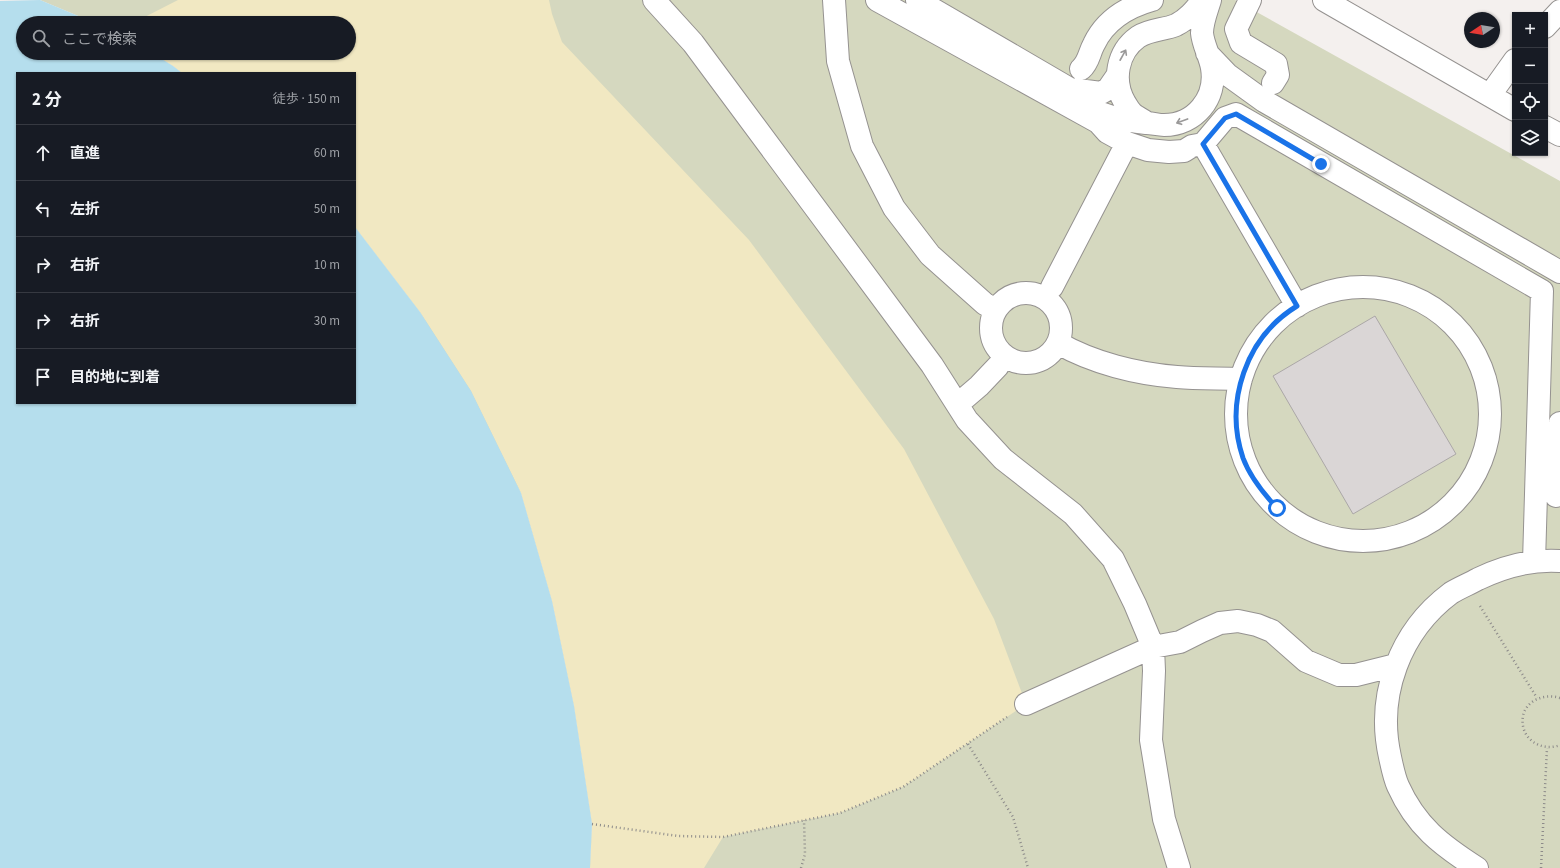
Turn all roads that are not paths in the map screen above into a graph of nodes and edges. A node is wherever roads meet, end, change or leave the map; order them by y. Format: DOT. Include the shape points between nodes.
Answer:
graph roads {
  1 [pos="654,0"];
  2 [pos="834,0"];
  3 [pos="877,0"];
  4 [pos="917,0"];
  5 [pos="1152,0"];
  6 [pos="1203,0"];
  7 [pos="1210,0"];
  8 [pos="1250,0"];
  9 [pos="1324,0"];
  10 [pos="1560,11"];
  11 [pos="1548,24"];
  12 [pos="1208,53"];
  13 [pos="1512,64"];
  14 [pos="1081,69"];
  15 [pos="1117,76"];
  16 [pos="1070,89"];
  17 [pos="1269,92"];
  18 [pos="1490,95"];
  19 [pos="1209,99"];
  20 [pos="1512,108"];
  21 [pos="1147,123"];
  22 [pos="1548,129"];
  23 [pos="1560,136"];
  24 [pos="1127,143"];
  25 [pos="1203,144"];
  26 [pos="1560,272"];
  27 [pos="1052,287"];
  28 [pos="1297,306"];
  29 [pos="996,310"];
  30 [pos="1058,343"];
  31 [pos="998,366"];
  32 [pos="1241,379"];
  33 [pos="958,404"];
  34 [pos="1560,423"];
  35 [pos="1556,496"];
  36 [pos="1560,561"];
  37 [pos="1534,562"];
  38 [pos="1153,647"];
  39 [pos="1396,665"];
  40 [pos="1026,704"];
  41 [pos="1179,868"];
  42 [pos="1476,868"];
  1 -- 33 [label="street" via="693,43 932,365"];
  2 -- 29 [label="street" via="838,61 862,146 894,208 930,255 985,304"];
  3 -- 24 [label="street" via="1098,122 1107,132"];
  4 -- 16 [label="street"];
  5 -- 14 [label="street" via="1117,16 1107,24 1092,47 1087,63"];
  15 -- 6 [label="street, one-way" via="1120,61 1127,47 1139,36 1186,19"];
  7 -- 12 [label="street" via="1202,32"];
  8 -- 17 [label="street" via="1236,29 1241,43 1276,64 1278,75"];
  9 -- 18 [label="street"];
  10 -- 11 [label="street"];
  12 -- 17 [label="street" via="1228,75"];
  12 -- 19 [label="street" via="1212,68"];
  13 -- 18 [label="street"];
  15 -- 16 [label="street" via="1108,89 1101,92"];
  15 -- 21 [label="street" via="1120,95 1130,112"];
  16 -- 21 [label="street" via="1081,102 1099,112"];
  17 -- 19 [label="street" via="1220,93"];
  17 -- 26 [label="street"];
  18 -- 20 [label="street"];
  19 -- 21 [label="street, one-way" via="1199,112 1183,122 1164,125"];
  22 -- 23 [label="street"];
  24 -- 25 [label="street" via="1148,150 1169,152"];
  24 -- 27 [label="street"];
  25 -- 28 [label="street"];
  25 -- 37 [label="street" via="1225,118 1236,114 1542,291"];
  28 -- 32 [label="street" via="1272,325 1259,341 1248,359"];
  28 -- 32 [label="street" via="1325,292 1346,288 1387,289 1407,294 1426,303 1458,330 1471,346 1481,365 1490,406 1490,427 1482,460 1470,484 1458,500 1444,514 1426,525 1389,540 1349,541 1329,538 1310,531 1277,508 1263,493 1249,470 1238,439 1236,419"];
  29 -- 30 [label="street" via="1006,298 1016,294 1038,294 1056,309 1061,332"];
  29 -- 30 [label="street" via="992,316 992,338 1006,357 1029,363 1041,360"];
  30 -- 32 [label="street" via="1096,360 1148,374 1178,378"];
  31 -- 33 [label="street"];
  33 -- 38 [label="street" via="968,420 1004,459 1073,514 1113,559"];
  34 -- 35 [label="street"];
  36 -- 37 [label="street"];
  37 -- 39 [label="street" via="1494,571 1453,592 1424,618 1406,644"];
  38 -- 39 [label="street" via="1180,642 1202,630 1238,621 1272,631 1306,661 1339,675 1356,675"];
  38 -- 40 [label="street"];
  38 -- 41 [label="street" via="1151,740 1164,819"];
  39 -- 42 [label="street" via="1388,694 1385,722 1387,743 1398,785 1420,822 1435,839"];
}
